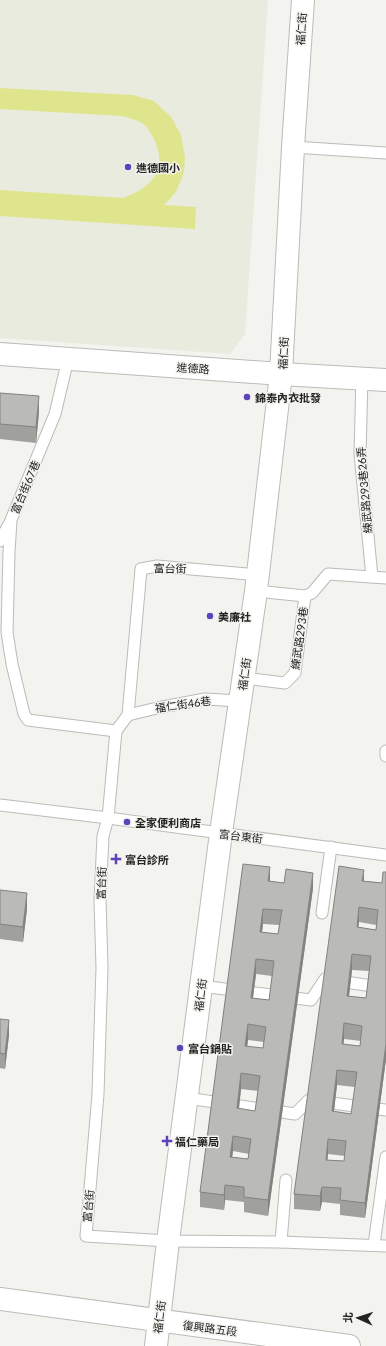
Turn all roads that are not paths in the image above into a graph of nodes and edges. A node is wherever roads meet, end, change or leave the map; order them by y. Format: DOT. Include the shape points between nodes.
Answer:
graph roads {
  1 [pos="303,0"];
  2 [pos="293,147"];
  3 [pos="386,153"];
  4 [pos="0,354"];
  5 [pos="68,359"];
  6 [pos="282,374"];
  7 [pos="362,378"];
  8 [pos="386,380"];
  9 [pos="11,520"];
  10 [pos="0,542"];
  11 [pos="372,577"];
  12 [pos="386,578"];
  13 [pos="257,583"];
  14 [pos="305,596"];
  15 [pos="243,678"];
  16 [pos="240,700"];
  17 [pos="128,715"];
  18 [pos="116,732"];
  19 [pos="386,751"];
  20 [pos="386,756"];
  21 [pos="0,805"];
  22 [pos="108,818"];
  23 [pos="221,833"];
  24 [pos="331,848"];
  25 [pos="386,855"];
  26 [pos="322,913"];
  27 [pos="201,986"];
  28 [pos="386,988"];
  29 [pos="187,1098"];
  30 [pos="386,1110"];
  31 [pos="386,1157"];
  32 [pos="286,1180"];
  33 [pos="168,1241"];
  34 [pos="281,1242"];
  35 [pos="374,1245"];
  36 [pos="386,1246"];
  37 [pos="0,1299"];
  38 [pos="159,1321"];
  39 [pos="156,1346"];
  40 [pos="349,1346"];
  1 -- 2 [label="street, 福仁街"];
  2 -- 3 [label="lane"];
  2 -- 6 [label="street, 福仁街"];
  4 -- 5 [label="street, 進德路"];
  5 -- 6 [label="street, 進德路"];
  5 -- 9 [label="lane, 富台街67巷" via="55,414"];
  6 -- 7 [label="street, 進德路"];
  6 -- 13 [label="street, 福仁街"];
  7 -- 8 [label="street, 進德路"];
  7 -- 11 [label="lane, 練武路293巷26弄" via="360,454"];
  9 -- 10 [label="lane"];
  9 -- 18 [label="lane, 富台街67巷" via="7,632 24,714 28,720"];
  11 -- 12 [label="lane, 練武路293巷"];
  11 -- 14 [label="lane, 練武路293巷" via="328,574 312,593"];
  13 -- 14 [label="lane, 練武路293巷"];
  13 -- 15 [label="street, 福仁街"];
  13 -- 17 [label="lane, 富台街" via="157,566 141,569"];
  14 -- 15 [label="lane, 練武路293巷" via="295,673 285,683"];
  15 -- 16 [label="street, 福仁街"];
  16 -- 17 [label="lane, 福仁街46巷" via="205,699"];
  16 -- 23 [label="street, 福仁街"];
  17 -- 18 [label="lane, 富台街"];
  18 -- 22 [label="lane, 富台街"];
  19 -- 20 [label="lane"];
  21 -- 22 [label="lane, 富台東街"];
  22 -- 23 [label="lane, 富台東街"];
  22 -- 33 [label="lane, 富台街" via="103,836 100,900 102,968 98,1094 86,1236"];
  23 -- 24 [label="lane, 富台東街"];
  23 -- 27 [label="street, 福仁街"];
  24 -- 25 [label="lane, 富台東街"];
  24 -- 26 [label="lane"];
  27 -- 28 [label="lane" via="312,1000 325,979"];
  27 -- 29 [label="street, 福仁街"];
  29 -- 30 [label="lane" via="295,1114 309,1100"];
  29 -- 33 [label="street, 福仁街"];
  31 -- 35 [label="lane"];
  32 -- 34 [label="lane"];
  33 -- 34 [label="lane"];
  33 -- 38 [label="street, 福仁街"];
  34 -- 35 [label="lane"];
  35 -- 36 [label="lane"];
  37 -- 38 [label="street, 復興路五段"];
  38 -- 39 [label="street, 福仁街"];
  38 -- 40 [label="street, 復興路五段"];
}
